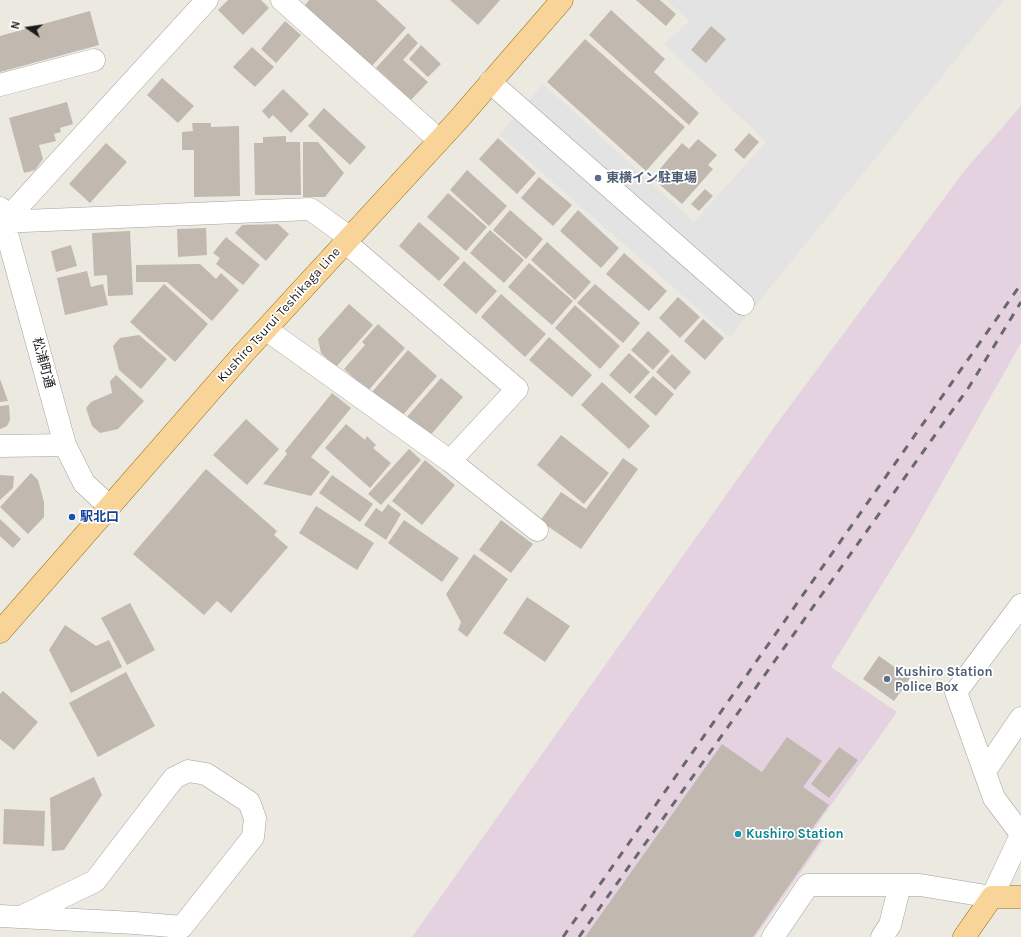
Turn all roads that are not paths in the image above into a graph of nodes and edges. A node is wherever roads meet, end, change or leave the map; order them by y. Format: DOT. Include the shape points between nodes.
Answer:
graph roads {
  1 [pos="207,0"];
  2 [pos="282,0"];
  3 [pos="562,0"];
  4 [pos="94,60"];
  5 [pos="490,82"];
  6 [pos="0,85"];
  7 [pos="439,140"];
  8 [pos="1,217"];
  9 [pos="347,239"];
  10 [pos="743,304"];
  11 [pos="266,330"];
  12 [pos="65,445"];
  13 [pos="0,446"];
  14 [pos="450,461"];
  15 [pos="110,507"];
  16 [pos="537,530"];
  17 [pos="1021,605"];
  18 [pos="0,632"];
  19 [pos="1021,718"];
  20 [pos="985,771"];
  21 [pos="1021,835"];
  22 [pos="900,885"];
  23 [pos="992,897"];
  24 [pos="1021,897"];
  25 [pos="10,916"];
  26 [pos="133,930"];
  27 [pos="773,937"];
  28 [pos="882,937"];
  29 [pos="964,937"];
  1 -- 8 [label="street"];
  2 -- 7 [label="street"];
  3 -- 5 [label="main road, Kushiro Tsurui Teshikaga Line"];
  4 -- 6 [label="street"];
  5 -- 7 [label="main road, Kushiro Tsurui Teshikaga Line"];
  5 -- 10 [label="street"];
  7 -- 9 [label="main road, Kushiro Tsurui Teshikaga Line"];
  8 -- 9 [label="street" via="310,209"];
  8 -- 12 [label="street, 松浦町通"];
  9 -- 11 [label="main road, Kushiro Tsurui Teshikaga Line"];
  9 -- 14 [label="street" via="517,389"];
  11 -- 14 [label="street"];
  11 -- 15 [label="main road, Kushiro Tsurui Teshikaga Line"];
  12 -- 13 [label="street"];
  12 -- 15 [label="street, 松浦町通" via="84,483"];
  14 -- 16 [label="street"];
  15 -- 18 [label="main road, Kushiro Tsurui Teshikaga Line"];
  17 -- 20 [label="street" via="956,692"];
  19 -- 20 [label="street"];
  20 -- 21 [label="street" via="994,798"];
  21 -- 23 [label="street"];
  22 -- 23 [label="street" via="920,885"];
  22 -- 27 [label="street" via="808,885"];
  22 -- 28 [label="street" via="890,925"];
  23 -- 24 [label="main road"];
  23 -- 29 [label="main road"];
  25 -- 26 [label="street"];
  25 -- 26 [label="street" via="95,881 174,778 188,771 206,774 249,802 255,818 253,837 182,927"];
}
